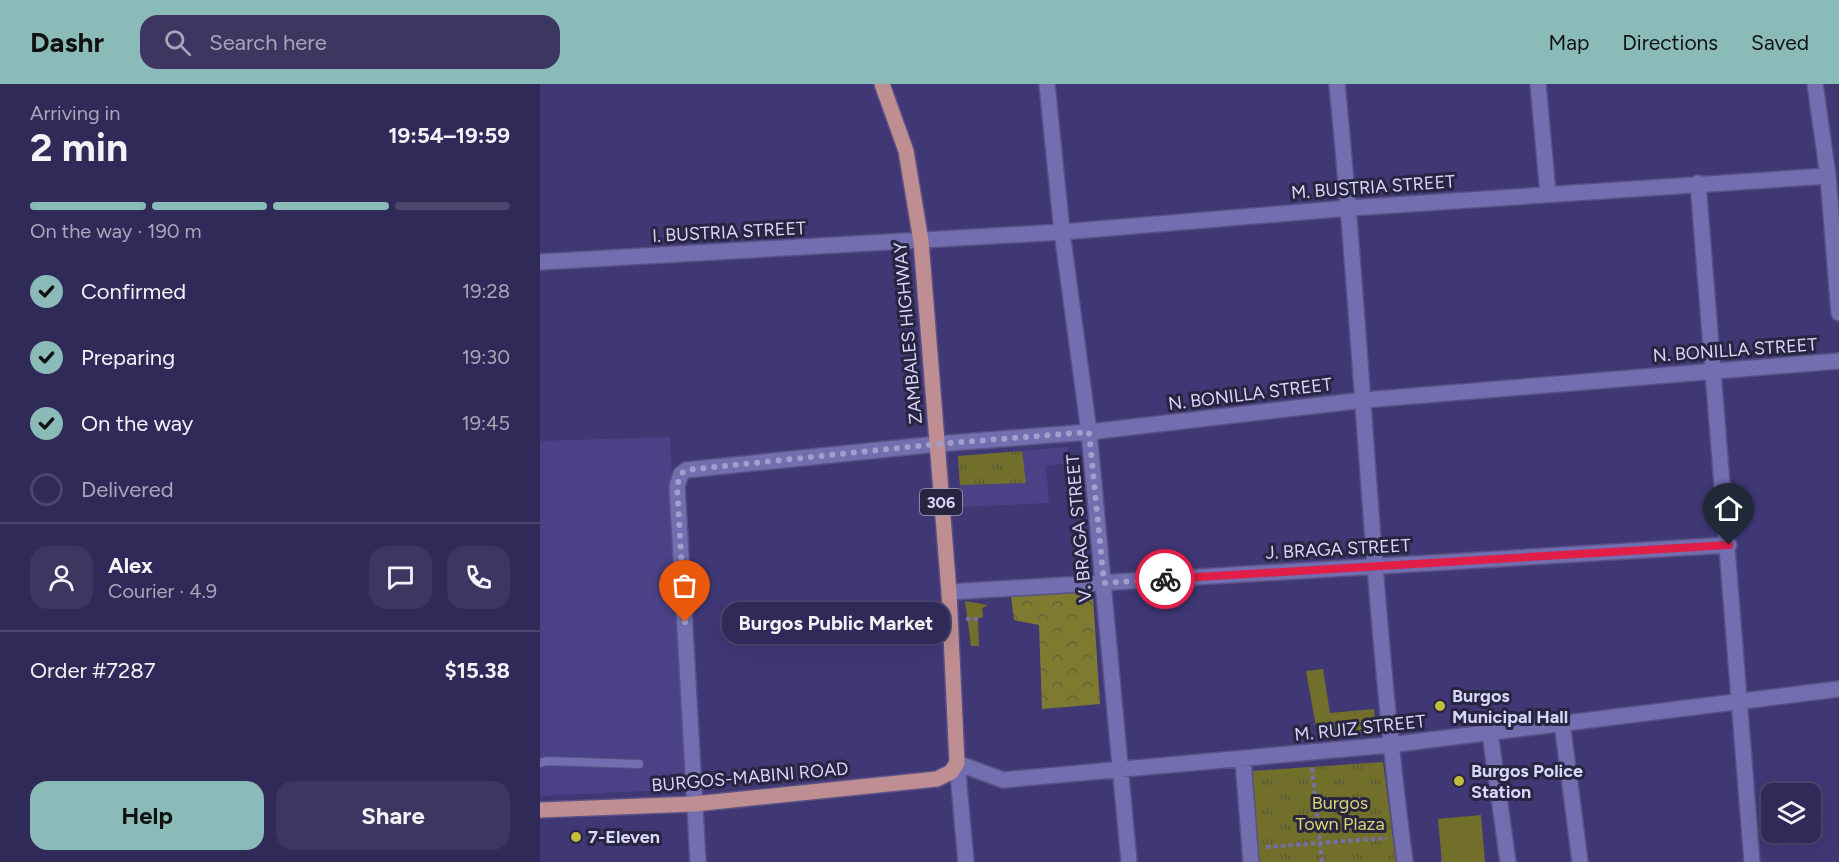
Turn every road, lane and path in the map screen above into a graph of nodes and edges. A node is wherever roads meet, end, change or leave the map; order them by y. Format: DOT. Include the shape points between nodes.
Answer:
graph roads {
  1 [pos="882,84"];
  2 [pos="1047,84"];
  3 [pos="1338,84"];
  4 [pos="1538,84"];
  5 [pos="1815,84"];
  6 [pos="1828,176"];
  7 [pos="1698,183"];
  8 [pos="1548,194"];
  9 [pos="1350,208"];
  10 [pos="1062,232"];
  11 [pos="921,242"];
  12 [pos="540,262"];
  13 [pos="1839,313"];
  14 [pos="1839,361"];
  15 [pos="1715,370"];
  16 [pos="1364,400"];
  17 [pos="1089,432"];
  18 [pos="937,444"];
  19 [pos="1729,545"];
  20 [pos="1375,566"];
  21 [pos="1104,583"];
  22 [pos="949,592"];
  23 [pos="1839,689"];
  24 [pos="1740,701"];
  25 [pos="1562,722"];
  26 [pos="1490,733"];
  27 [pos="1389,745"];
  28 [pos="1311,752"];
  29 [pos="1243,759"];
  30 [pos="540,763"];
  31 [pos="957,763"];
  32 [pos="639,764"];
  33 [pos="1118,768"];
  34 [pos="694,804"];
  35 [pos="540,810"];
  36 [pos="1401,836"];
  37 [pos="1320,843"];
  38 [pos="1250,855"];
  39 [pos="698,862"];
  40 [pos="966,862"];
  41 [pos="1129,862"];
  42 [pos="1322,862"];
  43 [pos="1405,862"];
  44 [pos="1508,862"];
  45 [pos="1580,862"];
  46 [pos="1752,862"];
  1 -- 11 [label="main road, ZAMBALES HIGHWAY / 306" via="906,151"];
  2 -- 10 [label="street, V. BRAGA STREET"];
  3 -- 9 [label="street"];
  4 -- 8 [label="street"];
  5 -- 6 [label="street"];
  6 -- 7 [label="street, M. BUSTRIA STREET"];
  6 -- 13 [label="street"];
  7 -- 8 [label="street, M. BUSTRIA STREET"];
  7 -- 15 [label="street"];
  8 -- 9 [label="street, M. BUSTRIA STREET"];
  9 -- 10 [label="street, M. BUSTRIA STREET"];
  9 -- 16 [label="street"];
  10 -- 11 [label="street, M. BUSTRIA STREET"];
  10 -- 17 [label="street, V. BRAGA STREET"];
  11 -- 12 [label="street, I. BUSTRIA STREET"];
  11 -- 18 [label="main road, ZAMBALES HIGHWAY / 306"];
  14 -- 15 [label="street, N. BONILLA STREET"];
  15 -- 16 [label="street, N. BONILLA STREET"];
  15 -- 19 [label="street"];
  16 -- 17 [label="street, N. BONILLA STREET"];
  16 -- 20 [label="street"];
  17 -- 18 [label="street, N. BONILLA STREET"];
  17 -- 21 [label="street, V. BRAGA STREET"];
  18 -- 22 [label="main road, ZAMBALES HIGHWAY / 306"];
  18 -- 34 [label="street, N. BONILLA STREET" via="696,467 681,474 677,486"];
  19 -- 20 [label="street, J. BRAGA STREET"];
  19 -- 24 [label="street"];
  20 -- 21 [label="street, J. BRAGA STREET"];
  20 -- 27 [label="street"];
  21 -- 22 [label="street, J. BRAGA STREET"];
  21 -- 33 [label="street, V. BRAGA STREET"];
  22 -- 31 [label="main road, ZAMBALES HIGHWAY / 306"];
  23 -- 24 [label="street, M. RUIZ STREET"];
  24 -- 25 [label="street, M. RUIZ STREET"];
  24 -- 46 [label="street"];
  25 -- 26 [label="street, M. RUIZ STREET"];
  25 -- 45 [label="street"];
  26 -- 27 [label="street, M. RUIZ STREET"];
  26 -- 44 [label="street"];
  27 -- 28 [label="street, M. RUIZ STREET"];
  27 -- 36 [label="street"];
  28 -- 29 [label="street, M. RUIZ STREET"];
  28 -- 37 [label="path"];
  29 -- 33 [label="street, M. RUIZ STREET"];
  29 -- 38 [label="street"];
  30 -- 32 [label="lane"];
  31 -- 33 [label="street, M. RUIZ STREET" via="1003,780"];
  31 -- 34 [label="main road, BURGOS-MABINI ROAD" via="951,772 937,779"];
  31 -- 40 [label="street"];
  33 -- 41 [label="street, V. BRAGA STREET"];
  34 -- 35 [label="main road, BURGOS-MABINI ROAD"];
  34 -- 39 [label="street"];
  36 -- 37 [label="path"];
  36 -- 43 [label="street"];
  37 -- 38 [label="path"];
  37 -- 42 [label="path"];
}
